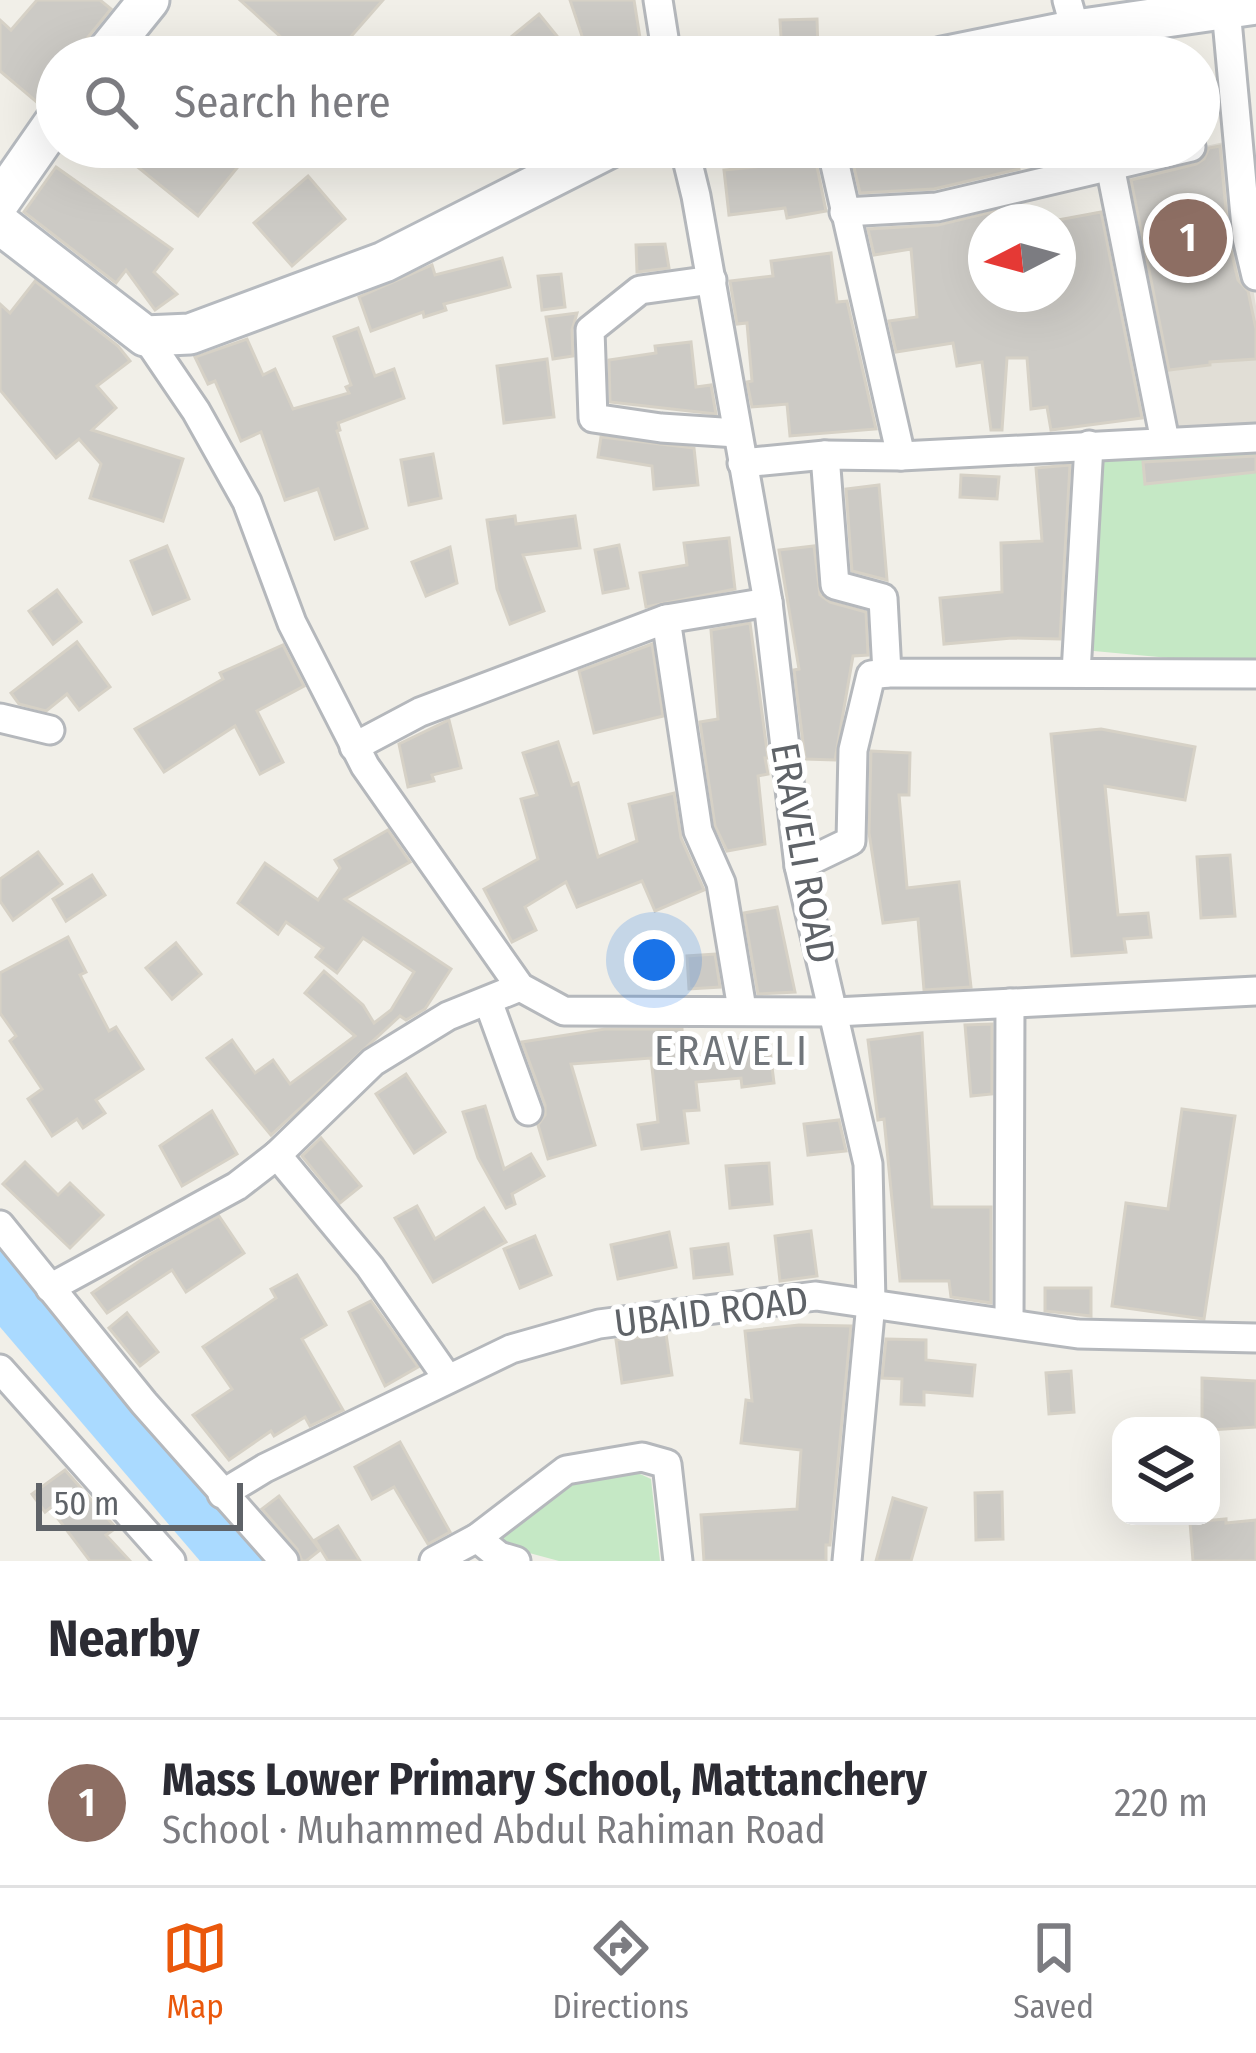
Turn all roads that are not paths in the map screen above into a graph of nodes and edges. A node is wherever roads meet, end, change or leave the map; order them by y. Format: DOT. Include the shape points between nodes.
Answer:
graph roads {
  1 [pos="149,0"];
  2 [pos="658,0"];
  3 [pos="1243,4"];
  4 [pos="1075,29"];
  5 [pos="121,36"];
  6 [pos="664,36"];
  7 [pos="1042,36"];
  8 [pos="1240,137"];
  9 [pos="1220,141"];
  10 [pos="36,149"];
  11 [pos="569,168"];
  12 [pos="688,168"];
  13 [pos="835,168"];
  14 [pos="1067,168"];
  15 [pos="1110,168"];
  16 [pos="0,201"];
  17 [pos="844,212"];
  18 [pos="1251,215"];
  19 [pos="0,224"];
  20 [pos="1256,276"];
  21 [pos="712,280"];
  22 [pos="145,335"];
  23 [pos="737,433"];
  24 [pos="1256,438"];
  25 [pos="1165,441"];
  26 [pos="1089,445"];
  27 [pos="825,455"];
  28 [pos="901,456"];
  29 [pos="742,463"];
  30 [pos="768,602"];
  31 [pos="666,619"];
  32 [pos="887,673"];
  33 [pos="1076,673"];
  34 [pos="1256,674"];
  35 [pos="0,718"];
  36 [pos="50,730"];
  37 [pos="354,747"];
  38 [pos="799,866"];
  39 [pos="520,987"];
  40 [pos="1256,991"];
  41 [pos="488,1001"];
  42 [pos="1010,1003"];
  43 [pos="742,1009"];
  44 [pos="835,1012"];
  45 [pos="528,1111"];
  46 [pos="277,1155"];
  47 [pos="0,1225"];
  48 [pos="50,1288"];
  49 [pos="871,1303"];
  50 [pos="1009,1323"];
  51 [pos="1256,1338"];
  52 [pos="0,1369"];
  53 [pos="448,1379"];
  54 [pos="222,1494"];
  55 [pos="477,1538"];
  56 [pos="171,1561"];
  57 [pos="284,1561"];
  58 [pos="434,1561"];
  59 [pos="516,1561"];
  60 [pos="678,1561"];
  61 [pos="847,1561"];
  1 -- 5 [label="street"];
  2 -- 6 [label="street"];
  3 -- 4 [label="street"];
  3 -- 8 [label="street"];
  4 -- 7 [label="street"];
  8 -- 9 [label="street"];
  8 -- 18 [label="street"];
  10 -- 16 [label="street"];
  11 -- 22 [label="street" via="384,262 190,334"];
  12 -- 21 [label="street, ERAVELI ROAD"];
  13 -- 17 [label="street"];
  14 -- 17 [label="street" via="937,206"];
  15 -- 25 [label="street"];
  17 -- 28 [label="street"];
  18 -- 20 [label="street"];
  19 -- 22 [label="street"];
  21 -- 23 [label="street, ERAVELI ROAD"];
  21 -- 23 [label="street" via="640,290 590,330 592,418"];
  22 -- 37 [label="street" via="247,502 292,623"];
  23 -- 29 [label="street, ERAVELI ROAD"];
  24 -- 25 [label="street"];
  25 -- 26 [label="street"];
  26 -- 28 [label="street"];
  26 -- 33 [label="street"];
  27 -- 28 [label="street"];
  27 -- 29 [label="street"];
  27 -- 32 [label="street" via="836,585 883,598"];
  29 -- 30 [label="street, ERAVELI ROAD"];
  30 -- 31 [label="street"];
  30 -- 38 [label="street, ERAVELI ROAD"];
  31 -- 37 [label="street" via="420,712"];
  31 -- 43 [label="street" via="698,831 721,883"];
  32 -- 33 [label="street"];
  32 -- 38 [label="street" via="871,675 853,750 851,841"];
  33 -- 34 [label="street"];
  35 -- 36 [label="street"];
  37 -- 39 [label="street"];
  38 -- 44 [label="street, ERAVELI ROAD"];
  39 -- 41 [label="street"];
  39 -- 43 [label="street" via="565,1011"];
  40 -- 42 [label="street"];
  41 -- 45 [label="street"];
  41 -- 46 [label="street" via="373,1062"];
  42 -- 44 [label="street"];
  42 -- 50 [label="street"];
  43 -- 44 [label="street"];
  44 -- 49 [label="street, ERAVELI ROAD" via="868,1165"];
  46 -- 48 [label="street" via="237,1186"];
  46 -- 53 [label="street"];
  47 -- 48 [label="street"];
  48 -- 54 [label="street"];
  49 -- 50 [label="street, UBAID ROAD"];
  49 -- 53 [label="street, UBAID ROAD" via="816,1296 599,1324 512,1349"];
  49 -- 61 [label="street, ERAVELI ROAD"];
  50 -- 51 [label="street, UBAID ROAD" via="1078,1334"];
  52 -- 56 [label="street"];
  53 -- 54 [label="street, UBAID ROAD"];
  54 -- 57 [label="street"];
  55 -- 58 [label="street"];
  55 -- 59 [label="street"];
  55 -- 60 [label="street" via="566,1470 642,1457 667,1464"];
}
